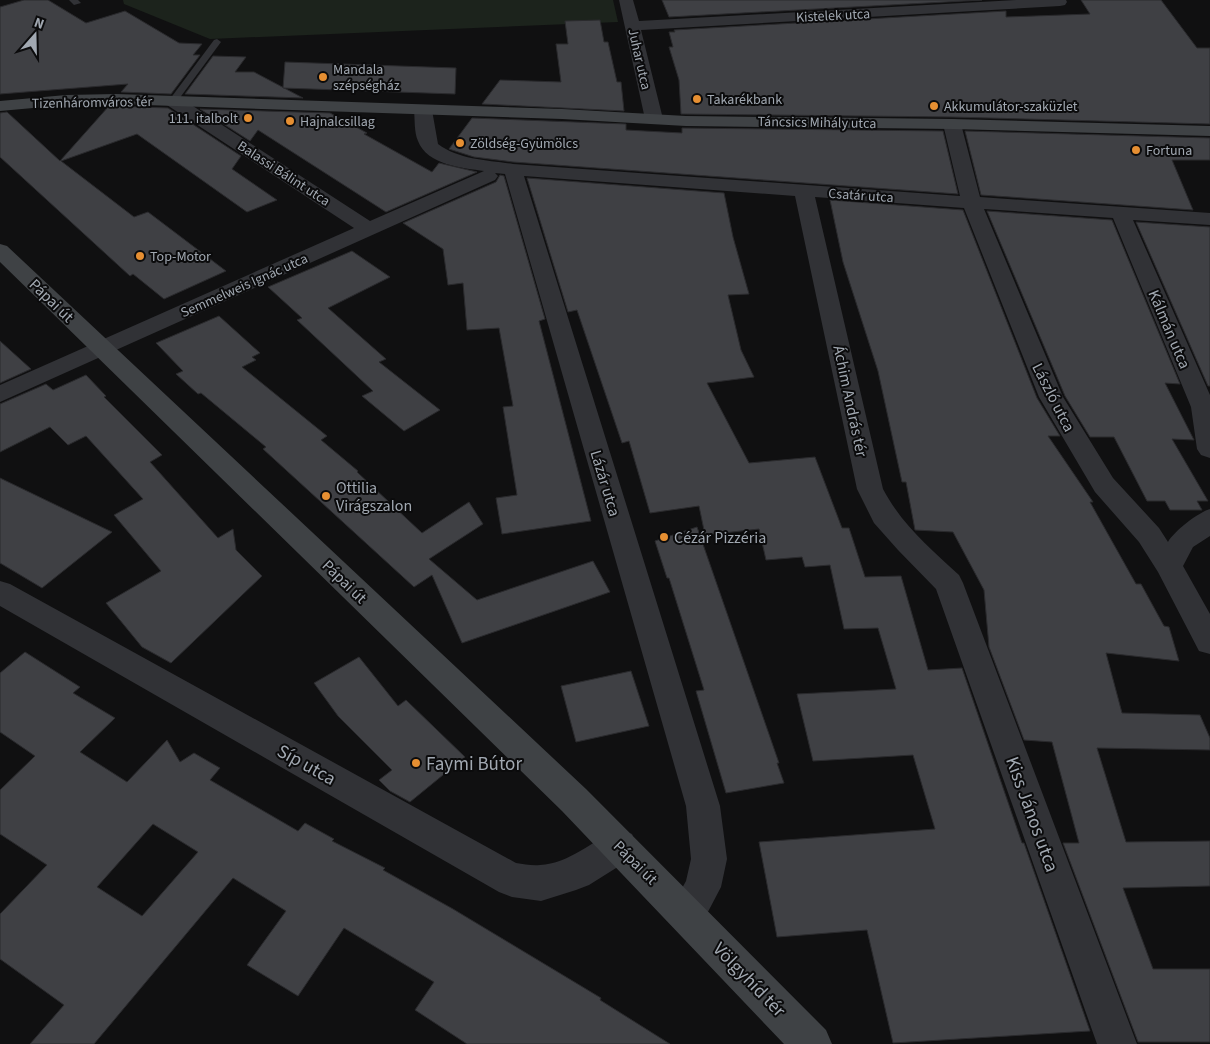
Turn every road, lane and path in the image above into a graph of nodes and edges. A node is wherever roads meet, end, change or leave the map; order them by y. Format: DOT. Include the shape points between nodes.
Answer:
graph roads {
  1 [pos="626,0"];
  2 [pos="1058,0"];
  3 [pos="866,6"];
  4 [pos="633,26"];
  5 [pos="216,42"];
  6 [pos="173,101"];
  7 [pos="0,106"];
  8 [pos="423,110"];
  9 [pos="654,119"];
  10 [pos="952,124"];
  11 [pos="1210,131"];
  12 [pos="500,173"];
  13 [pos="804,192"];
  14 [pos="972,203"];
  15 [pos="1120,212"];
  16 [pos="1210,219"];
  17 [pos="369,230"];
  18 [pos="0,250"];
  19 [pos="102,348"];
  20 [pos="0,394"];
  21 [pos="1210,449"];
  22 [pos="1210,519"];
  23 [pos="1170,566"];
  24 [pos="949,583"];
  25 [pos="0,592"];
  26 [pos="1210,642"];
  27 [pos="619,846"];
  28 [pos="687,914"];
  29 [pos="812,1044"];
  30 [pos="1117,1044"];
  1 -- 4 [label="street, Juhar utca"];
  2 -- 3 [label="street, Kistelek utca" via="1060,2"];
  3 -- 4 [label="street, Kistelek utca"];
  4 -- 9 [label="street, Juhar utca"];
  5 -- 6 [label="lane"];
  6 -- 7 [label="street, Tizenháromváros tér" via="66,100"];
  6 -- 8 [label="street, Tizenháromváros tér"];
  6 -- 17 [label="street, Balassi Bálint utca"];
  8 -- 9 [label="street, Táncsics Mihály utca"];
  8 -- 12 [label="street" via="426,137 432,148 448,158"];
  9 -- 10 [label="street, Táncsics Mihály utca"];
  10 -- 11 [label="street, Táncsics Mihály utca"];
  10 -- 14 [label="street, László utca"];
  12 -- 13 [label="street, Csatár utca"];
  12 -- 17 [label="street, Semmelweis Ignác utca"];
  12 -- 28 [label="street, Lázár utca" via="703,806 709,859 703,887"];
  13 -- 14 [label="street, Csatár utca"];
  13 -- 24 [label="street, Áchim András tér" via="870,489 884,516"];
  14 -- 15 [label="street, Csatár utca"];
  14 -- 23 [label="street, László utca" via="1051,397 1104,485 1149,535"];
  15 -- 16 [label="street, Csatár utca"];
  15 -- 21 [label="street, Kálmán utca" via="1203,407"];
  17 -- 19 [label="street, Semmelweis Ignác utca"];
  18 -- 19 [label="street, Pápai út"];
  19 -- 20 [label="street, Semmelweis Ignác utca"];
  19 -- 27 [label="street, Pápai út"];
  22 -- 23 [label="street" via="1183,540"];
  23 -- 26 [label="street, László utca"];
  24 -- 30 [label="street, Kiss János utca"];
  25 -- 27 [label="street, Síp utca" via="512,880 541,883 576,873"];
  27 -- 28 [label="street, Pápai út"];
  28 -- 29 [label="street, Völgyhíd tér"];
}
